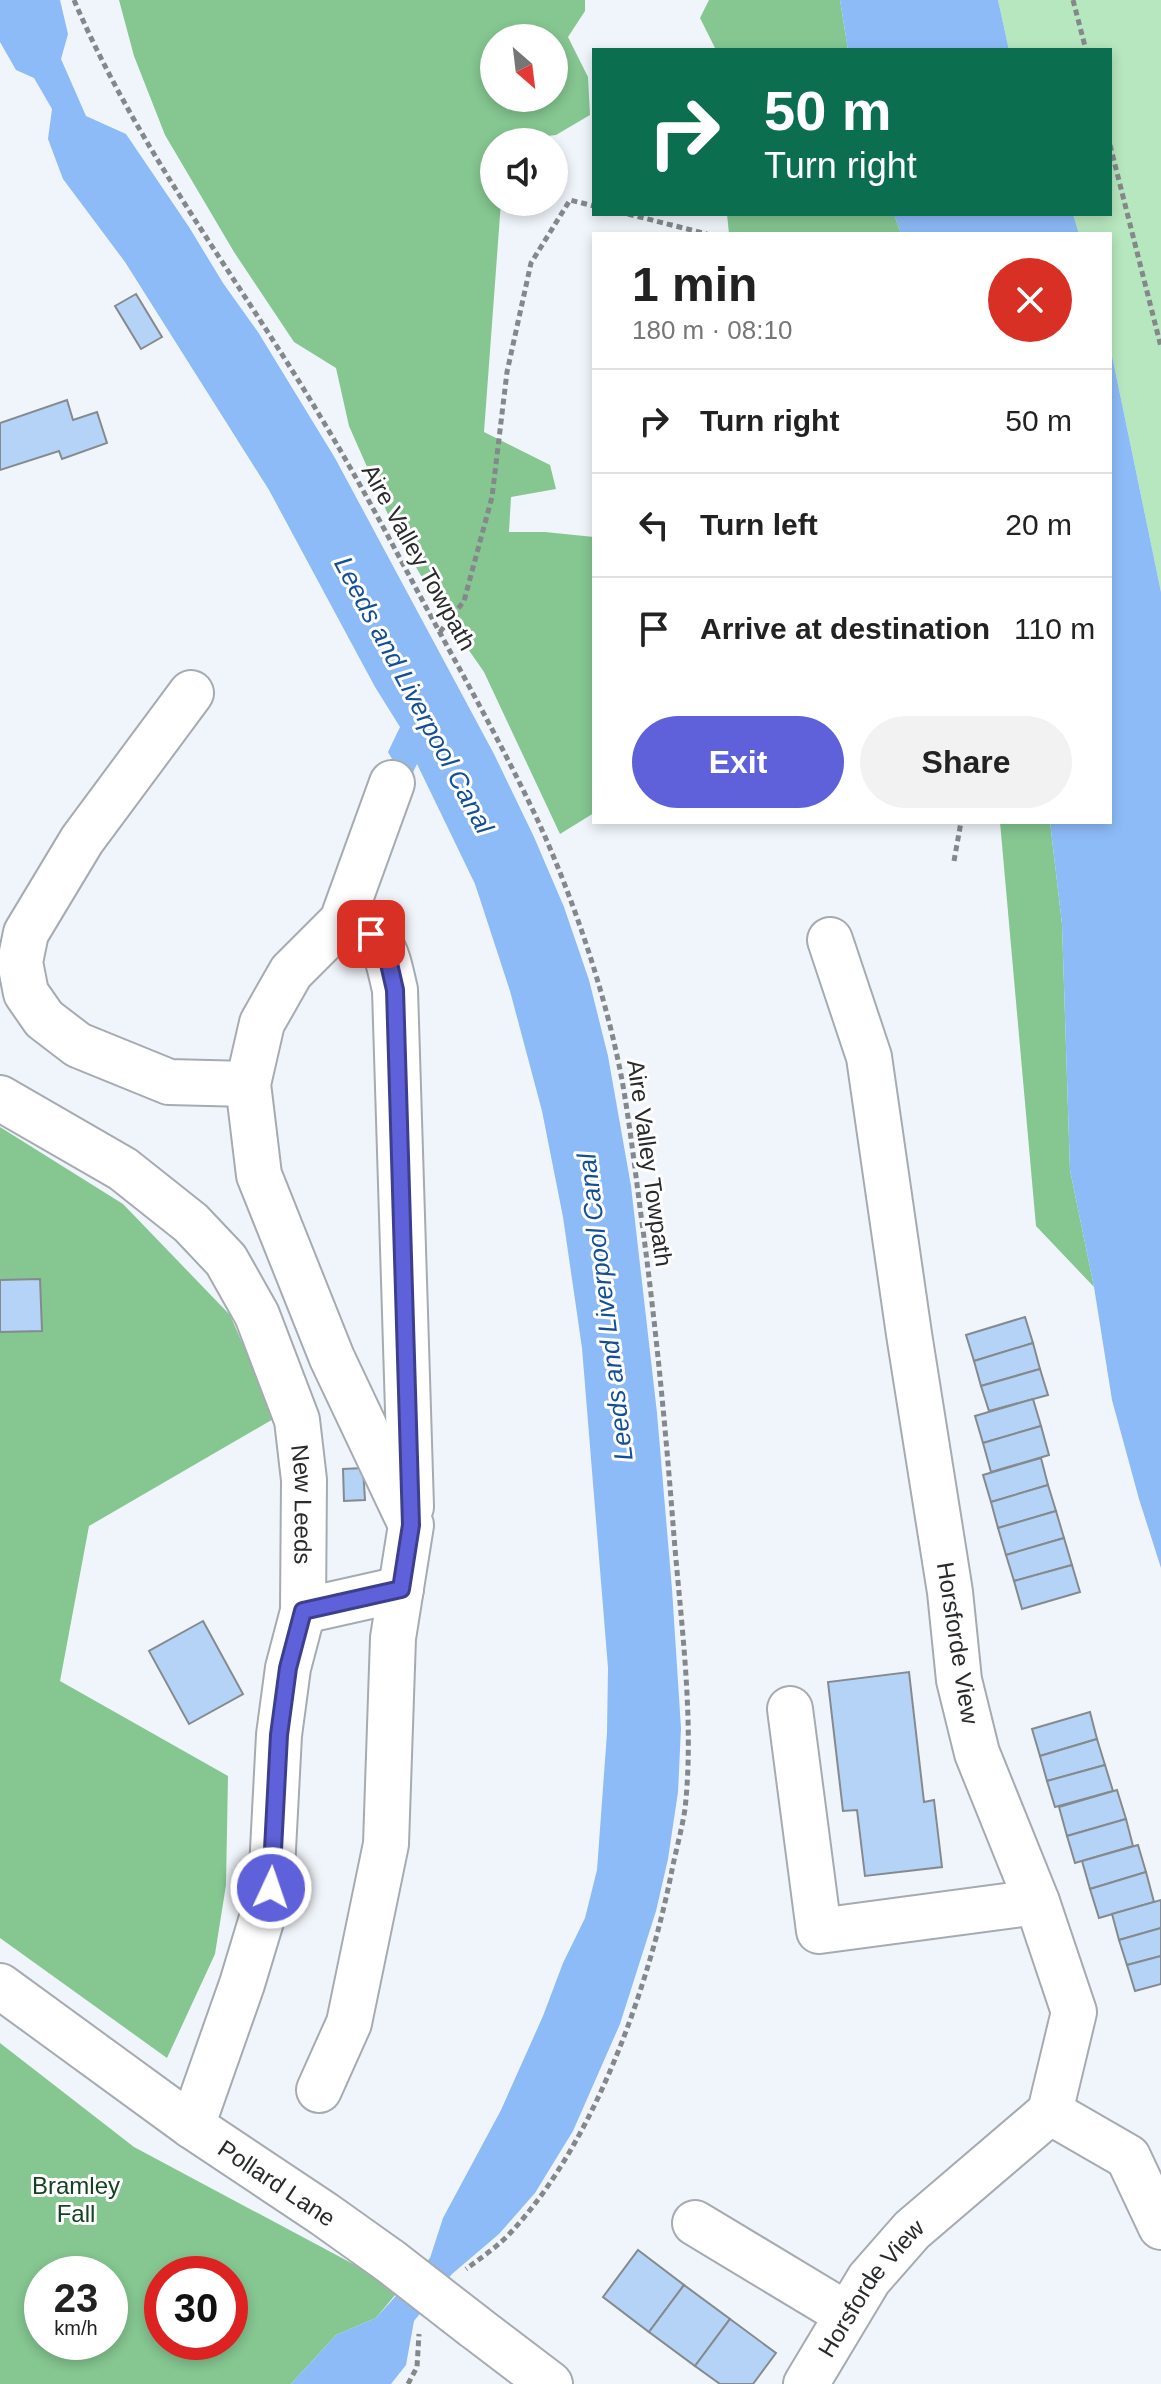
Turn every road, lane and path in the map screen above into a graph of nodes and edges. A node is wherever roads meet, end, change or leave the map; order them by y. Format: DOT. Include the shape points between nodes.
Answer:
graph roads {
  1 [pos="74,0"];
  2 [pos="1073,0"];
  3 [pos="1085,48"];
  4 [pos="1112,153"];
  5 [pos="592,206"];
  6 [pos="636,216"];
  7 [pos="699,232"];
  8 [pos="1161,347"];
  9 [pos="440,633"];
  10 [pos="191,693"];
  11 [pos="392,783"];
  12 [pos="961,824"];
  13 [pos="954,861"];
  14 [pos="342,921"];
  15 [pos="830,940"];
  16 [pos="248,1084"];
  17 [pos="0,1098"];
  18 [pos="411,1525"];
  19 [pos="401,1589"];
  20 [pos="303,1611"];
  21 [pos="790,1709"];
  22 [pos="1037,1902"];
  23 [pos="0,1986"];
  24 [pos="319,2090"];
  25 [pos="1050,2112"];
  26 [pos="192,2126"];
  27 [pos="695,2223"];
  28 [pos="1161,2227"];
  29 [pos="457,2276"];
  30 [pos="846,2314"];
  31 [pos="419,2323"];
  32 [pos="408,2384"];
  33 [pos="550,2384"];
  34 [pos="806,2384"];
  1 -- 9 [label="path, Aire Valley Towpath" via="110,78 320,416"];
  2 -- 3 [label="path"];
  4 -- 8 [label="path"];
  5 -- 9 [label="path" via="570,200 531,263 507,372 492,497 464,601"];
  6 -- 7 [label="path"];
  9 -- 29 [label="path, Aire Valley Towpath" via="540,827 588,956 616,1055 665,1412 688,1721 685,1810 664,1909 604,2086 545,2189 511,2233"];
  10 -- 16 [label="street" via="82,840 26,933 20,962 26,993 44,1019 78,1045 169,1082"];
  11 -- 14 [label="street"];
  12 -- 13 [label="path"];
  14 -- 16 [label="street" via="291,972 262,1023"];
  14 -- 18 [label="street" via="371,934 387,955 395,990"];
  15 -- 22 [label="street, Horsforde View" via="869,1057 959,1680 977,1753"];
  16 -- 18 [label="street" via="259,1175 332,1358"];
  17 -- 20 [label="street, New Leeds" via="123,1169 191,1223 226,1260 257,1315 297,1420 304,1480"];
  18 -- 19 [label="street"];
  19 -- 20 [label="street"];
  19 -- 24 [label="street" via="393,1638 386,1844 349,2023"];
  20 -- 26 [label="street, New Leeds" via="279,1735 271,1888"];
  21 -- 22 [label="street" via="819,1931"];
  22 -- 25 [label="street, Horsforde View" via="1074,2012"];
  23 -- 26 [label="street, Pollard Lane"];
  25 -- 28 [label="street" via="1128,2157"];
  25 -- 30 [label="street, Horsforde View" via="912,2230"];
  26 -- 33 [label="street, Pollard Lane, bridge" via="390,2261"];
  27 -- 30 [label="street"];
  30 -- 34 [label="street, Horsforde View"];
  31 -- 32 [label="path" via="417,2367"];
}
